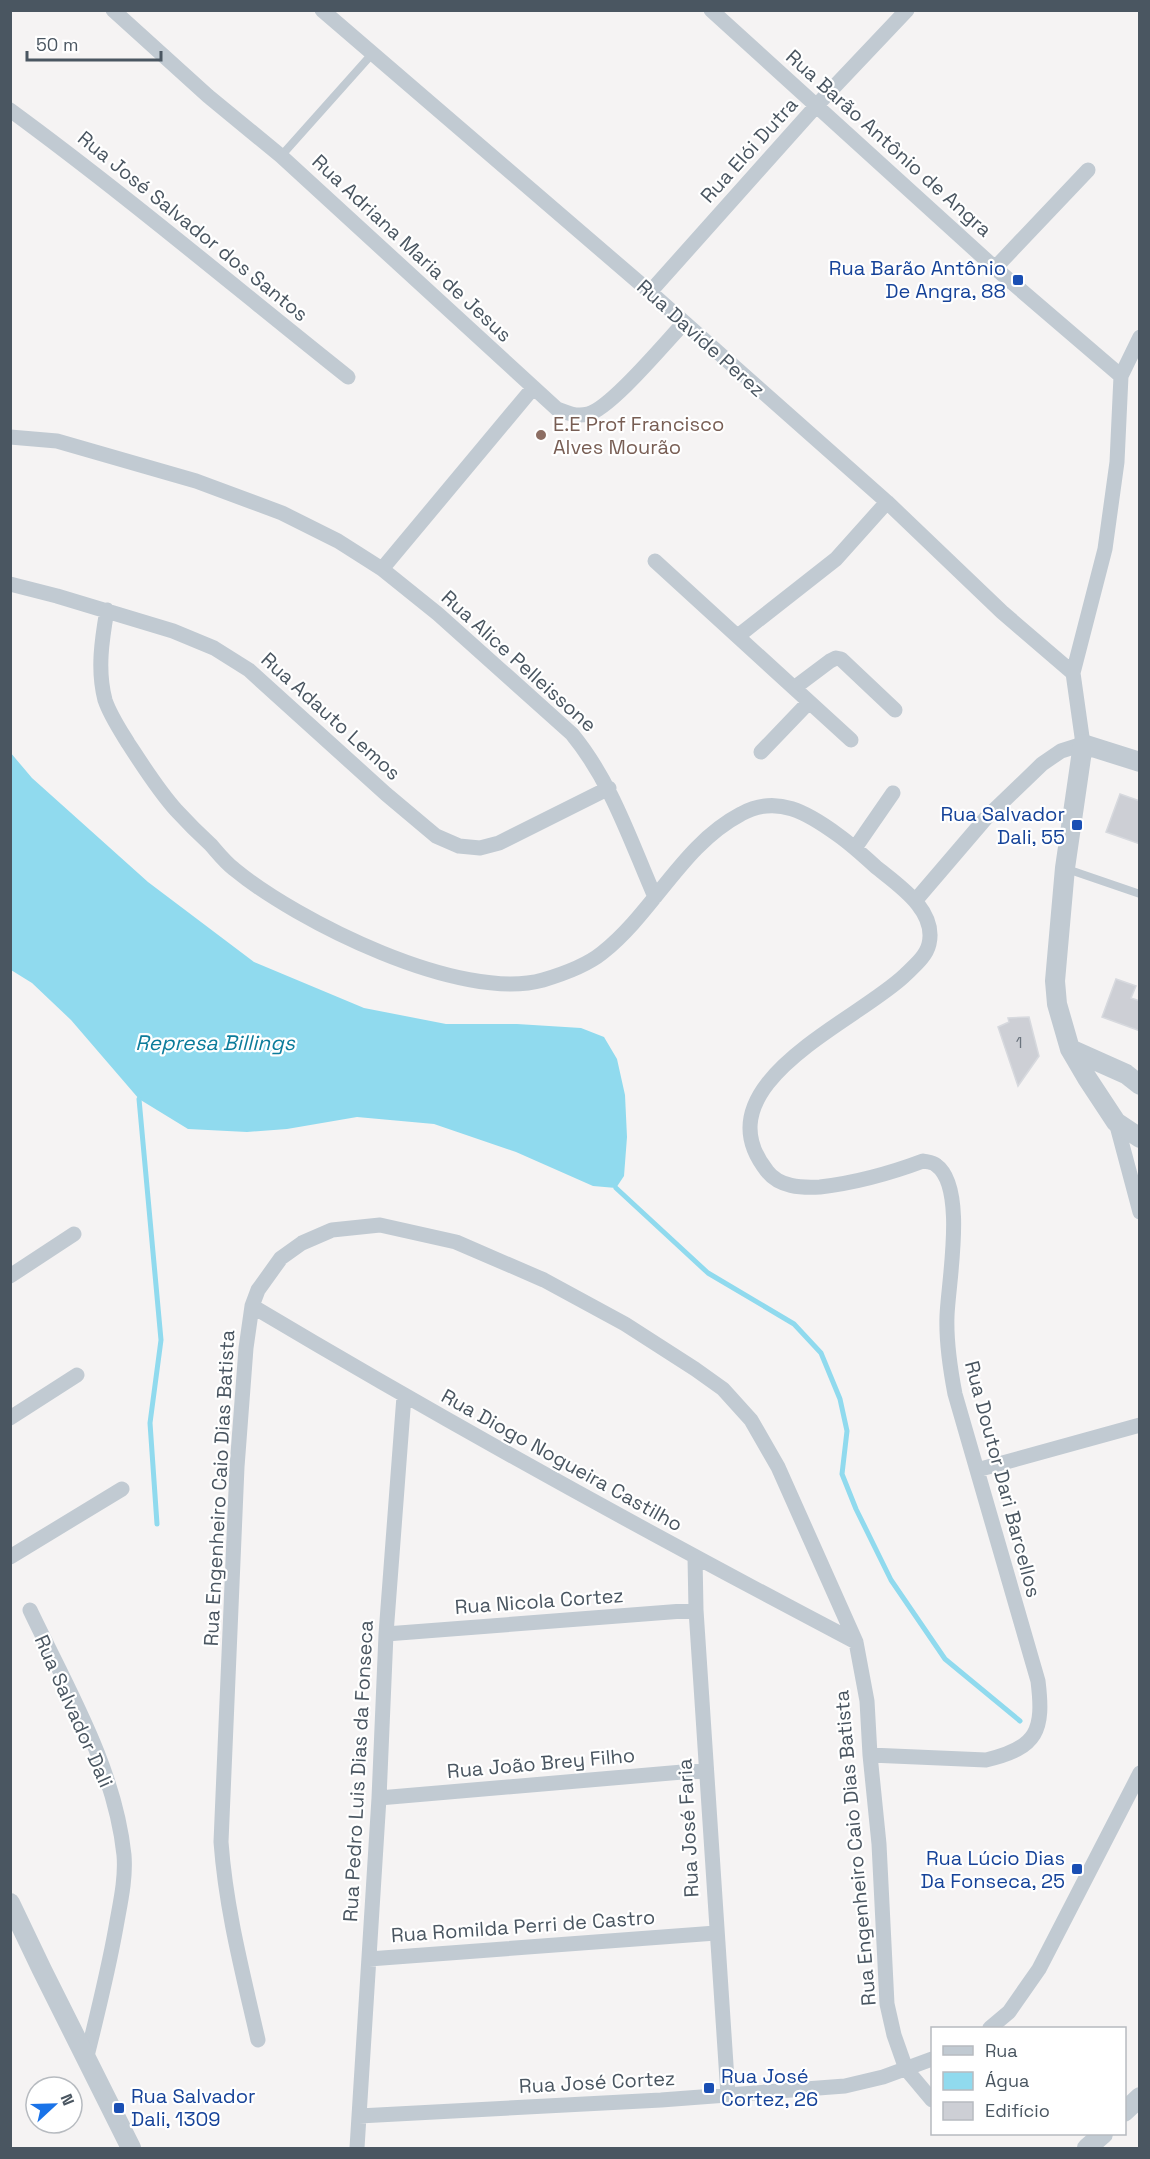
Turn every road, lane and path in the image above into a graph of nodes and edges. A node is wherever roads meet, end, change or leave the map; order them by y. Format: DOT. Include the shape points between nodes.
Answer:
graph roads {
  1 [pos="113,10"];
  2 [pos="322,10"];
  3 [pos="711,10"];
  4 [pos="907,10"];
  5 [pos="372,54"];
  6 [pos="817,105"];
  7 [pos="10,110"];
  8 [pos="281,156"];
  9 [pos="1088,170"];
  10 [pos="995,268"];
  11 [pos="650,292"];
  12 [pos="683,324"];
  13 [pos="1140,337"];
  14 [pos="1121,376"];
  15 [pos="348,377"];
  16 [pos="533,388"];
  17 [pos="10,437"];
  18 [pos="887,502"];
  19 [pos="655,561"];
  20 [pos="382,569"];
  21 [pos="10,584"];
  22 [pos="107,610"];
  23 [pos="738,636"];
  24 [pos="1073,673"];
  25 [pos="794,688"];
  26 [pos="809,702"];
  27 [pos="895,710"];
  28 [pos="851,741"];
  29 [pos="1083,744"];
  30 [pos="761,752"];
  31 [pos="1140,762"];
  32 [pos="609,788"];
  33 [pos="893,794"];
  34 [pos="855,848"];
  35 [pos="1065,868"];
  36 [pos="1140,894"];
  37 [pos="655,897"];
  38 [pos="915,901"];
  39 [pos="1070,1048"];
  40 [pos="1133,1080"];
  41 [pos="1100,1100"];
  42 [pos="1131,1130"];
  43 [pos="1140,1212"];
  44 [pos="74,1234"];
  45 [pos="10,1276"];
  46 [pos="252,1306"];
  47 [pos="77,1375"];
  48 [pos="404,1396"];
  49 [pos="10,1418"];
  50 [pos="1140,1425"];
  51 [pos="977,1470"];
  52 [pos="122,1489"];
  53 [pos="10,1557"];
  54 [pos="695,1557"];
  55 [pos="30,1610"];
  56 [pos="696,1610"];
  57 [pos="386,1634"];
  58 [pos="856,1642"];
  59 [pos="870,1755"];
  60 [pos="706,1770"];
  61 [pos="1140,1773"];
  62 [pos="379,1798"];
  63 [pos="10,1903"];
  64 [pos="716,1933"];
  65 [pos="369,1959"];
  66 [pos="991,2027"];
  67 [pos="258,2040"];
  68 [pos="86,2060"];
  69 [pos="931,2060"];
  70 [pos="906,2069"];
  71 [pos="728,2096"];
  72 [pos="1140,2097"];
  73 [pos="931,2098"];
  74 [pos="1126,2111"];
  75 [pos="360,2115"];
  76 [pos="131,2148"];
  77 [pos="357,2148"];
  1 -- 8 [label="street, Rua Adriana Maria de Jesus"];
  2 -- 5 [label="street, Rua Davide Perez"];
  3 -- 6 [label="street, Rua Barão Antônio de Angra"];
  4 -- 6 [label="street, Rua Elói Dutra"];
  5 -- 8 [label="lane"];
  5 -- 11 [label="street, Rua Davide Perez"];
  6 -- 10 [label="street, Rua Barão Antônio de Angra"];
  6 -- 11 [label="street, Rua Elói Dutra"];
  7 -- 15 [label="street, Rua José Salvador dos Santos" via="94,171"];
  8 -- 16 [label="street, Rua Adriana Maria de Jesus"];
  9 -- 10 [label="street"];
  10 -- 14 [label="street, Rua Barão Antônio de Angra"];
  11 -- 12 [label="street, Rua Davide Perez"];
  12 -- 16 [label="street, Rua Adriana Maria de Jesus" via="608,403 590,414 574,415 556,409"];
  12 -- 18 [label="street, Rua Davide Perez"];
  13 -- 14 [label="street"];
  14 -- 24 [label="street" via="1117,462 1105,549"];
  16 -- 20 [label="street"];
  17 -- 20 [label="street" via="57,441 196,482 282,513"];
  18 -- 23 [label="street" via="836,559"];
  18 -- 24 [label="street, Rua Davide Perez" via="1002,612"];
  19 -- 23 [label="street"];
  20 -- 32 [label="street, Rua Alice Pelleissone" via="572,734"];
  21 -- 22 [label="street, Rua Adauto Lemos"];
  22 -- 32 [label="street, Rua Adauto Lemos" via="204,644 249,670 435,836 459,846 480,848 499,843"];
  22 -- 37 [label="street, Rua Doutor Dari Barcellos" via="100,648 105,700 140,762 173,808 234,869 307,919 420,968 466,980 537,982 600,956"];
  23 -- 25 [label="street"];
  24 -- 29 [label="street"];
  25 -- 26 [label="street"];
  25 -- 27 [label="street" via="830,661 841,659"];
  26 -- 28 [label="street"];
  26 -- 30 [label="street"];
  29 -- 31 [label="street"];
  29 -- 35 [label="street"];
  29 -- 38 [label="street" via="1061,751 1042,764 986,818"];
  32 -- 37 [label="street, Rua Alice Pelleissone"];
  33 -- 34 [label="street"];
  34 -- 37 [label="street, Rua Doutor Dari Barcellos" via="799,812 782,805 761,806 741,813 714,832"];
  34 -- 38 [label="street, Rua Doutor Dari Barcellos"];
  35 -- 36 [label="lane"];
  35 -- 39 [label="street" via="1055,981 1057,1004"];
  38 -- 51 [label="street, Rua Doutor Dari Barcellos" via="929,930 929,946 919,962 892,987 779,1070 760,1091 750,1113 750,1136 757,1157 771,1177 791,1186 817,1187 857,1180 923,1161 941,1170 953,1202 948,1354 963,1428"];
  39 -- 40 [label="street"];
  39 -- 41 [label="street"];
  40 -- 41 [label="street" via="1112,1078"];
  41 -- 42 [label="street"];
  42 -- 43 [label="street"];
  44 -- 45 [label="street"];
  46 -- 48 [label="street, Rua Diogo Nogueira Castilho"];
  46 -- 58 [label="street, Rua Engenheiro Caio Dias Batista" via="258,1290 281,1258 302,1243 332,1230 380,1225 456,1242 544,1280 625,1324 723,1389 751,1420 778,1467"];
  46 -- 67 [label="street, Rua Engenheiro Caio Dias Batista" via="237,1467 221,1842 230,1920"];
  47 -- 49 [label="street"];
  48 -- 54 [label="street, Rua Diogo Nogueira Castilho"];
  48 -- 57 [label="street, Rua Pedro Luis Dias da Fonseca"];
  50 -- 51 [label="street"];
  51 -- 59 [label="street, Rua Doutor Dari Barcellos" via="1038,1680 1039,1726 1013,1752 986,1760"];
  52 -- 53 [label="street"];
  54 -- 56 [label="street, Rua José Faria"];
  54 -- 58 [label="street, Rua Diogo Nogueira Castilho"];
  55 -- 68 [label="street, Rua Salvador Dali" via="105,1773 124,1856 114,1937"];
  56 -- 57 [label="street, Rua Nicola Cortez"];
  56 -- 60 [label="street, Rua José Faria"];
  57 -- 62 [label="street, Rua Pedro Luis Dias da Fonseca"];
  58 -- 59 [label="street, Rua Engenheiro Caio Dias Batista" via="867,1701"];
  59 -- 70 [label="street, Rua Engenheiro Caio Dias Batista" via="887,2004"];
  60 -- 62 [label="street, Rua João Brey Filho"];
  60 -- 64 [label="street, Rua José Faria"];
  61 -- 66 [label="street" via="1038,1969 1009,2012"];
  62 -- 65 [label="street, Rua Pedro Luis Dias da Fonseca"];
  63 -- 68 [label="street"];
  64 -- 65 [label="street, Rua Romilda Perri de Castro"];
  64 -- 71 [label="street, Rua José Faria"];
  65 -- 75 [label="street, Rua Pedro Luis Dias da Fonseca"];
  68 -- 76 [label="street"];
  69 -- 70 [label="street, Rua José Cortez"];
  70 -- 71 [label="street, Rua José Cortez" via="845,2086"];
  70 -- 73 [label="street, Rua Engenheiro Caio Dias Batista"];
  71 -- 75 [label="street, Rua José Cortez"];
  72 -- 74 [label="street"];
  75 -- 77 [label="street, Rua Pedro Luis Dias da Fonseca"];
}
